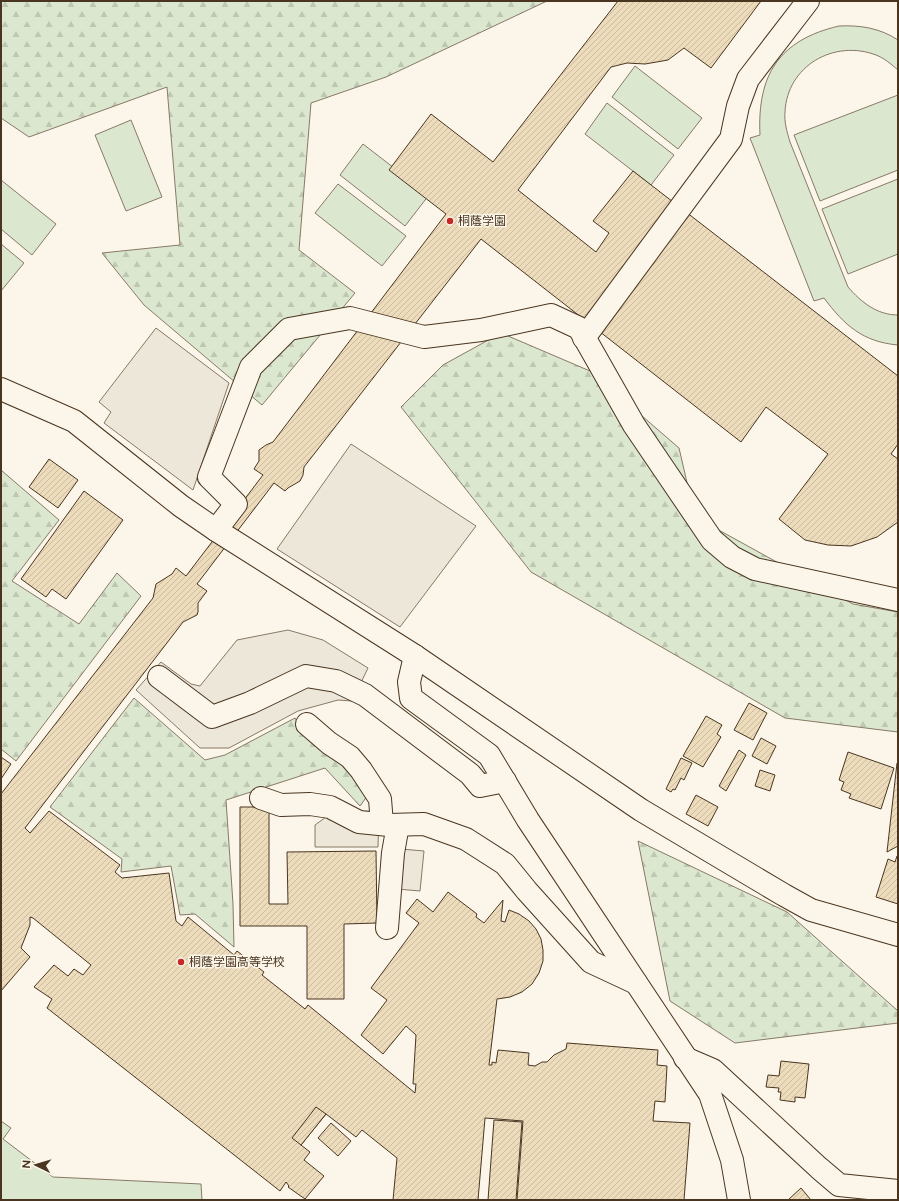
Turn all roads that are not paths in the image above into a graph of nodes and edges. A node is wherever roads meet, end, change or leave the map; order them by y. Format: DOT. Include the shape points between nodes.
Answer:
graph roads {
  1 [pos="808,1"];
  2 [pos="584,338"];
  3 [pos="1,389"];
  4 [pos="216,530"];
  5 [pos="898,600"];
  6 [pos="415,656"];
  7 [pos="159,677"];
  8 [pos="307,724"];
  9 [pos="505,782"];
  10 [pos="261,798"];
  11 [pos="390,825"];
  12 [pos="387,928"];
  13 [pos="898,935"];
  14 [pos="636,983"];
  15 [pos="685,1058"];
  16 [pos="898,1191"];
  17 [pos="739,1200"];
  1 -- 2 [label="street" via="748,79 738,106 731,139"];
  2 -- 4 [label="street" via="579,328 551,315 481,330 424,337 350,318 289,329 251,367 209,477 236,504"];
  2 -- 5 [label="street" via="634,425 712,540 732,557 755,569"];
  3 -- 4 [label="street" via="74,421 181,506"];
  4 -- 6 [label="street"];
  6 -- 9 [label="street" via="409,682 412,698 489,756"];
  6 -- 13 [label="street" via="641,810 784,895 811,910"];
  7 -- 9 [label="street" via="212,716 250,703 306,676 336,681 365,695 470,774 480,786"];
  8 -- 11 [label="street" via="350,757 361,770 380,799"];
  9 -- 14 [label="street"];
  10 -- 11 [label="street" via="281,805 310,804 330,807 359,822"];
  11 -- 12 [label="street" via="393,854"];
  11 -- 14 [label="street" via="424,824 466,839 505,864 591,962"];
  14 -- 15 [label="street"];
  15 -- 16 [label="street" via="713,1070 839,1185"];
  15 -- 17 [label="street" via="710,1094 732,1160"];
}
